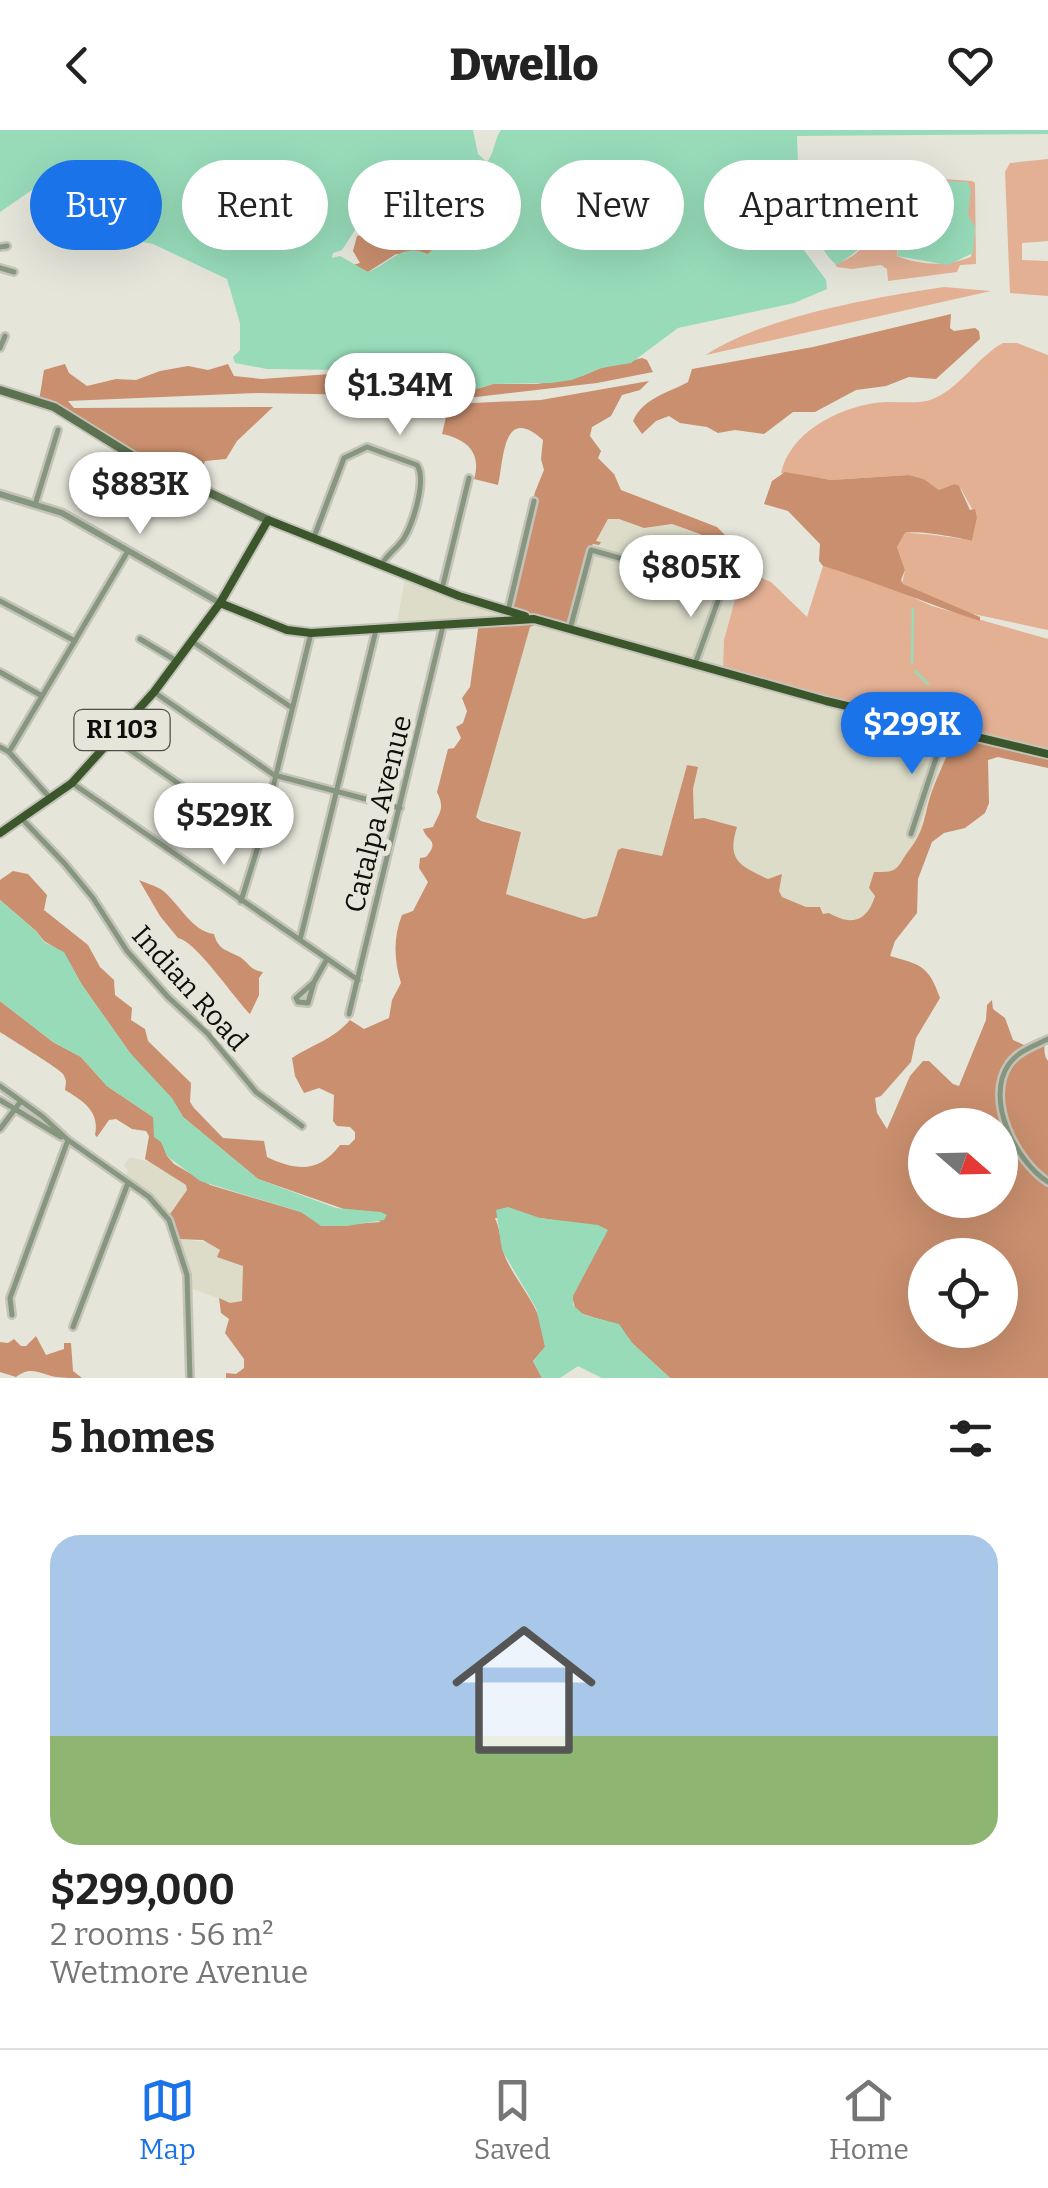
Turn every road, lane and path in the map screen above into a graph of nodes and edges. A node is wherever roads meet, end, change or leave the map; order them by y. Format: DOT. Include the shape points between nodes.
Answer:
graph roads {
  1 [pos="0,268"];
  2 [pos="14,272"];
  3 [pos="5,336"];
  4 [pos="0,348"];
  5 [pos="0,390"];
  6 [pos="58,430"];
  7 [pos="469,478"];
  8 [pos="0,494"];
  9 [pos="534,502"];
  10 [pos="35,505"];
  11 [pos="268,520"];
  12 [pos="314,537"];
  13 [pos="128,551"];
  14 [pos="382,564"];
  15 [pos="442,590"];
  16 [pos="0,602"];
  17 [pos="220,602"];
  18 [pos="480,604"];
  19 [pos="507,615"];
  20 [pos="476,621"];
  21 [pos="444,623"];
  22 [pos="376,627"];
  23 [pos="570,629"];
  24 [pos="310,633"];
  25 [pos="140,638"];
  26 [pos="75,641"];
  27 [pos="193,642"];
  28 [pos="178,662"];
  29 [pos="694,664"];
  30 [pos="0,672"];
  31 [pos="154,692"];
  32 [pos="42,696"];
  33 [pos="291,707"];
  34 [pos="945,731"];
  35 [pos="114,740"];
  36 [pos="0,747"];
  37 [pos="9,752"];
  38 [pos="1048,754"];
  39 [pos="274,775"];
  40 [pos="72,783"];
  41 [pos="338,792"];
  42 [pos="51,799"];
  43 [pos="400,808"];
  44 [pos="22,819"];
  45 [pos="0,833"];
  46 [pos="911,834"];
  47 [pos="260,840"];
  48 [pos="241,901"];
  49 [pos="300,940"];
  50 [pos="327,959"];
  51 [pos="358,980"];
  52 [pos="314,982"];
  53 [pos="350,1014"];
  54 [pos="1048,1039"];
  55 [pos="0,1086"];
  56 [pos="0,1100"];
  57 [pos="21,1101"];
  58 [pos="14,1110"];
  59 [pos="302,1126"];
  60 [pos="0,1129"];
  61 [pos="68,1140"];
  62 [pos="128,1182"];
  63 [pos="1048,1182"];
  64 [pos="12,1315"];
  65 [pos="73,1327"];
  66 [pos="190,1378"];
  1 -- 2 [label="street"];
  3 -- 4 [label="street"];
  5 -- 11 [label="main road" via="59,410 141,462"];
  6 -- 10 [label="street"];
  7 -- 15 [label="street"];
  8 -- 10 [label="street"];
  9 -- 19 [label="street"];
  10 -- 13 [label="street"];
  11 -- 12 [label="main road"];
  11 -- 17 [label="main road, RI 103"];
  12 -- 14 [label="main road"];
  12 -- 14 [label="street" via="344,458 367,447 394,454 422,475 404,537"];
  13 -- 17 [label="street"];
  13 -- 26 [label="street"];
  14 -- 15 [label="main road"];
  15 -- 18 [label="main road"];
  16 -- 26 [label="street"];
  17 -- 24 [label="main road"];
  17 -- 27 [label="main road, RI 103"];
  18 -- 19 [label="main road"];
  18 -- 20 [label="main road"];
  19 -- 20 [label="main road"];
  19 -- 23 [label="main road"];
  20 -- 21 [label="main road"];
  21 -- 22 [label="main road"];
  21 -- 43 [label="street, Catalpa Avenue"];
  22 -- 24 [label="main road"];
  22 -- 41 [label="street"];
  23 -- 29 [label="main road"];
  23 -- 29 [label="street" via="591,550 723,587"];
  24 -- 33 [label="street"];
  25 -- 28 [label="street"];
  26 -- 32 [label="street"];
  27 -- 28 [label="main road, RI 103"];
  27 -- 33 [label="street"];
  28 -- 31 [label="main road, RI 103"];
  29 -- 34 [label="main road"];
  30 -- 32 [label="street"];
  31 -- 35 [label="main road, RI 103"];
  31 -- 39 [label="street"];
  32 -- 37 [label="street"];
  33 -- 39 [label="street"];
  34 -- 38 [label="main road"];
  34 -- 46 [label="street"];
  35 -- 40 [label="main road, RI 103"];
  35 -- 47 [label="street"];
  36 -- 37 [label="street"];
  37 -- 42 [label="street"];
  39 -- 41 [label="street"];
  39 -- 47 [label="street"];
  40 -- 42 [label="main road, RI 103"];
  40 -- 48 [label="street"];
  41 -- 43 [label="street"];
  41 -- 49 [label="street"];
  42 -- 44 [label="main road, RI 103"];
  43 -- 51 [label="street, Catalpa Avenue"];
  44 -- 45 [label="main road, RI 103"];
  44 -- 59 [label="street, Indian Road" via="168,997 256,1092"];
  47 -- 48 [label="street"];
  48 -- 49 [label="street"];
  49 -- 50 [label="street"];
  50 -- 51 [label="street"];
  50 -- 52 [label="street"];
  51 -- 53 [label="street, Catalpa Avenue"];
  54 -- 63 [label="street" via="1012,1060 1002,1080 1015,1144"];
  55 -- 57 [label="street"];
  56 -- 58 [label="street"];
  57 -- 58 [label="street"];
  57 -- 61 [label="street"];
  58 -- 60 [label="street"];
  58 -- 61 [label="street"];
  61 -- 62 [label="street"];
  61 -- 64 [label="street" via="10,1298"];
  62 -- 65 [label="street"];
  62 -- 66 [label="street" via="161,1209 178,1238 187,1275"];
}
